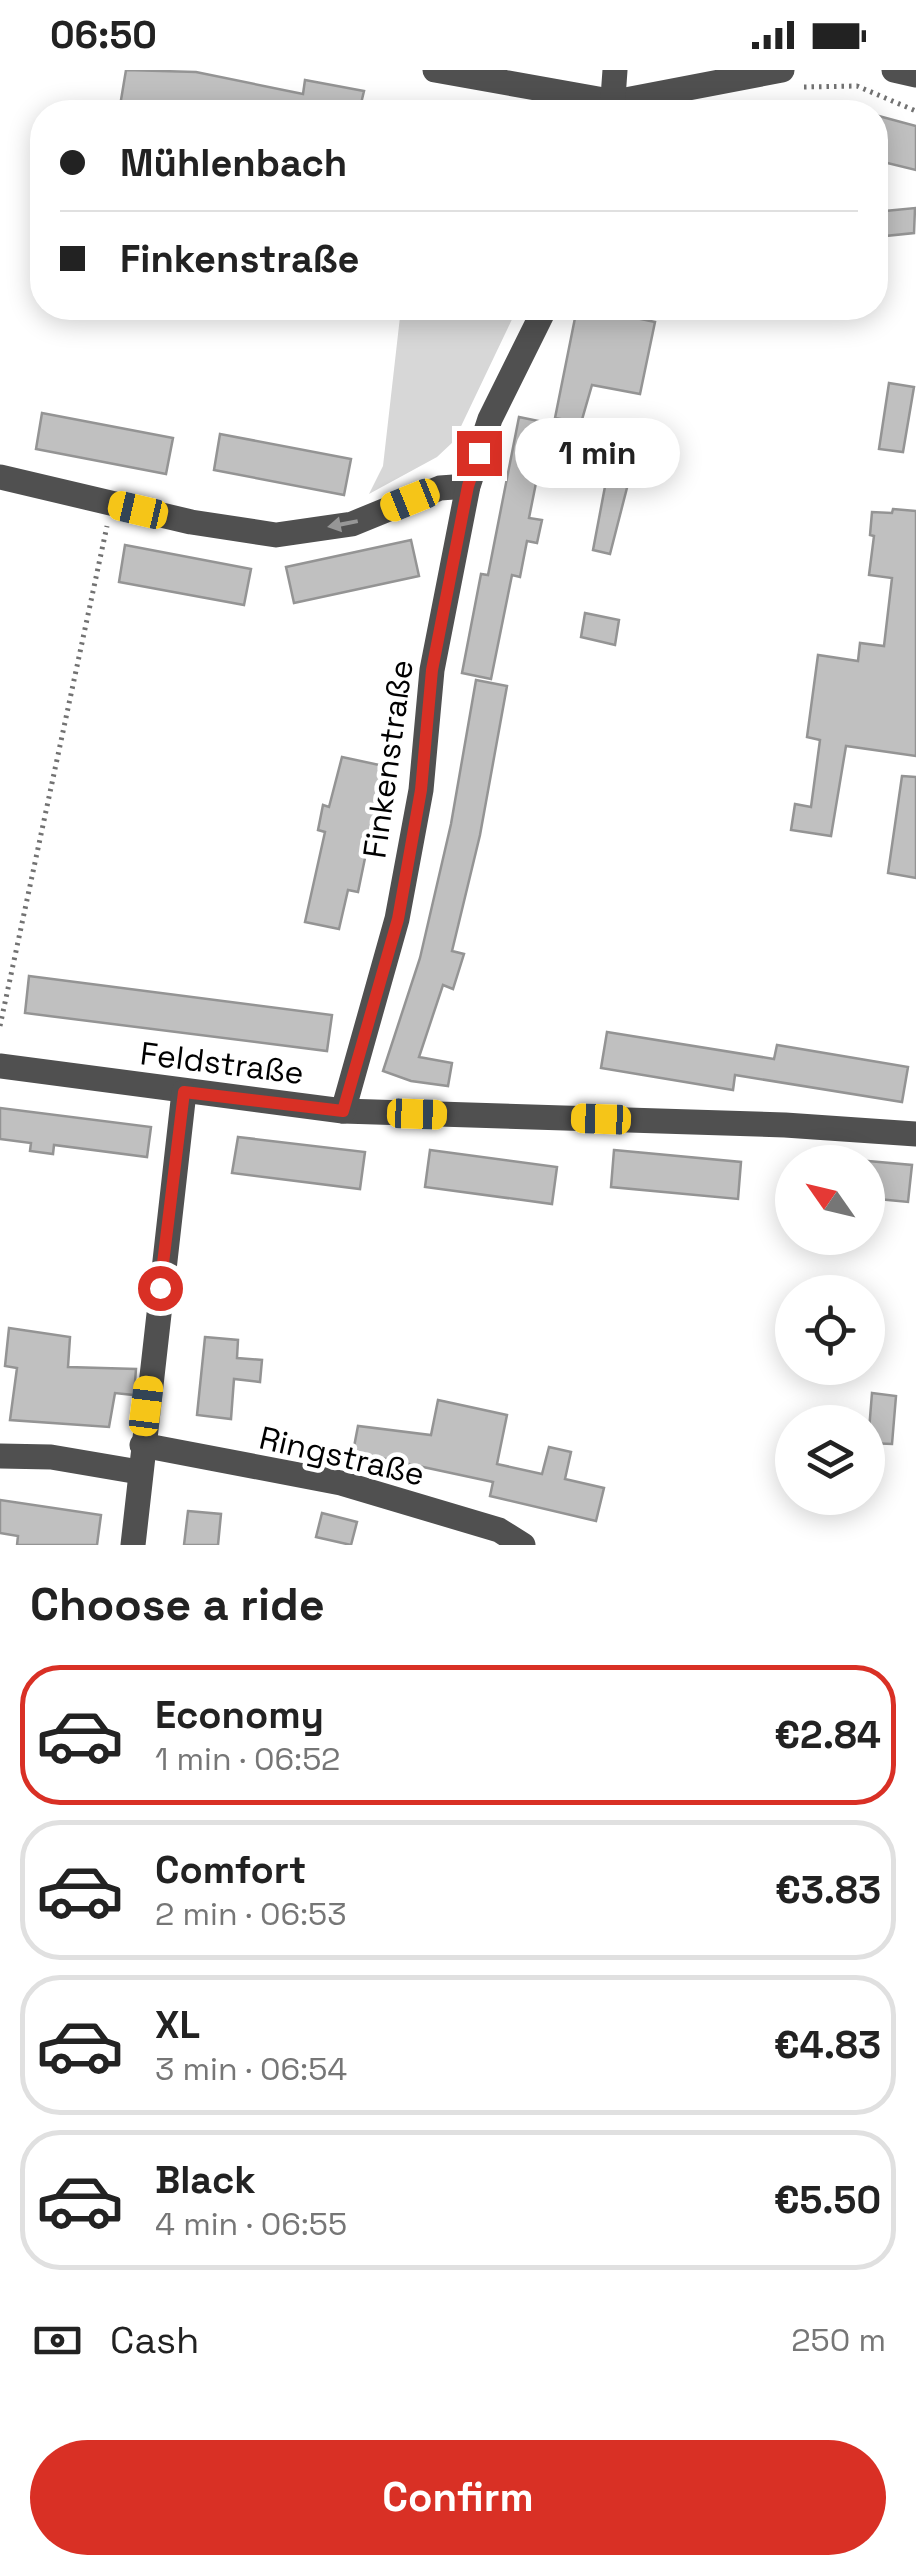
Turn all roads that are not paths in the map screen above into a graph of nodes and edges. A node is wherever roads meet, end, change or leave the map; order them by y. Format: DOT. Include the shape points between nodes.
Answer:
graph roads {
  1 [pos="435,70"];
  2 [pos="615,70"];
  3 [pos="894,70"];
  4 [pos="916,75"];
  5 [pos="791,79"];
  6 [pos="579,100"];
  7 [pos="613,100"];
  8 [pos="658,100"];
  9 [pos="538,320"];
  10 [pos="0,477"];
  11 [pos="468,486"];
  12 [pos="0,1066"];
  13 [pos="184,1092"];
  14 [pos="343,1111"];
  15 [pos="916,1134"];
  16 [pos="142,1445"];
  17 [pos="0,1456"];
  18 [pos="139,1472"];
  19 [pos="133,1545"];
  20 [pos="522,1545"];
  1 -- 6 [label="street"];
  2 -- 7 [label="street"];
  3 -- 4 [label="street"];
  5 -- 8 [label="street"];
  9 -- 11 [label="street, Finkenstraße" via="490,419"];
  11 -- 10 [label="street, one-way" via="440,488 352,524 276,535"];
  11 -- 14 [label="street, Finkenstraße" via="432,670 421,790 398,919"];
  12 -- 13 [label="street, Feldstraße"];
  13 -- 14 [label="street, Feldstraße"];
  13 -- 16 [label="street"];
  14 -- 15 [label="street, Feldstraße"];
  16 -- 18 [label="street"];
  16 -- 20 [label="street, Ringstraße" via="341,1483 500,1530"];
  17 -- 18 [label="street"];
  18 -- 19 [label="street"];
}
